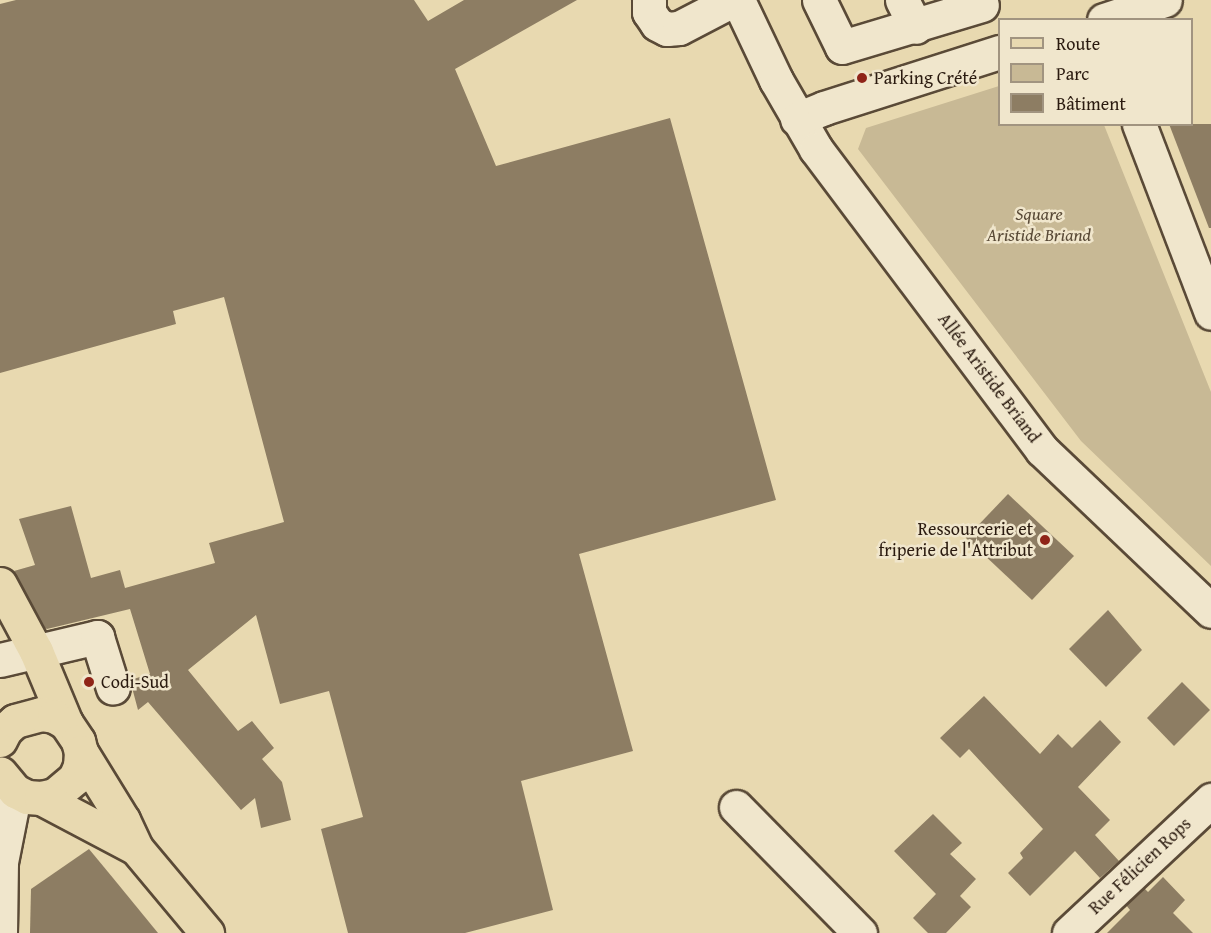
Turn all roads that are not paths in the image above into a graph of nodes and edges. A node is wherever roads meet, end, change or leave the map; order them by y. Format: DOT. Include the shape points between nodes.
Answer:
graph roads {
  1 [pos="649,0"];
  2 [pos="733,0"];
  3 [pos="738,0"];
  4 [pos="819,0"];
  5 [pos="1090,0"];
  6 [pos="1165,0"];
  7 [pos="981,3"];
  8 [pos="909,14"];
  9 [pos="1098,18"];
  10 [pos="1110,18"];
  11 [pos="998,43"];
  12 [pos="998,52"];
  13 [pos="797,119"];
  14 [pos="1140,126"];
  15 [pos="1211,313"];
  16 [pos="0,584"];
  17 [pos="1211,611"];
  18 [pos="36,651"];
  19 [pos="0,660"];
  20 [pos="113,688"];
  21 [pos="66,723"];
  22 [pos="2,724"];
  23 [pos="81,752"];
  24 [pos="19,787"];
  25 [pos="1211,800"];
  26 [pos="736,807"];
  27 [pos="136,848"];
  28 [pos="0,863"];
  29 [pos="0,933"];
  30 [pos="207,933"];
  31 [pos="860,933"];
  32 [pos="1070,933"];
  1 -- 2 [label="street" via="649,12 666,30 679,28"];
  3 -- 13 [label="street, Allée Aristide Briand"];
  4 -- 8 [label="street" via="842,47"];
  5 -- 9 [label="street"];
  6 -- 10 [label="street"];
  7 -- 8 [label="street"];
  7 -- 11 [label="street"];
  12 -- 13 [label="street"];
  13 -- 17 [label="street, Allée Aristide Briand" via="1042,450"];
  14 -- 15 [label="street"];
  16 -- 18 [label="main road"];
  18 -- 19 [label="street"];
  18 -- 20 [label="street" via="97,637"];
  18 -- 21 [label="main road"];
  21 -- 22 [label="main road" via="41,714"];
  21 -- 23 [label="main road"];
  23 -- 24 [label="main road" via="75,778 55,795"];
  23 -- 27 [label="main road"];
  24 -- 27 [label="main road"];
  24 -- 28 [label="street"];
  25 -- 32 [label="street, Rue Félicien Rops"];
  26 -- 31 [label="street"];
  27 -- 30 [label="main road"];
  28 -- 29 [label="street"];
}
